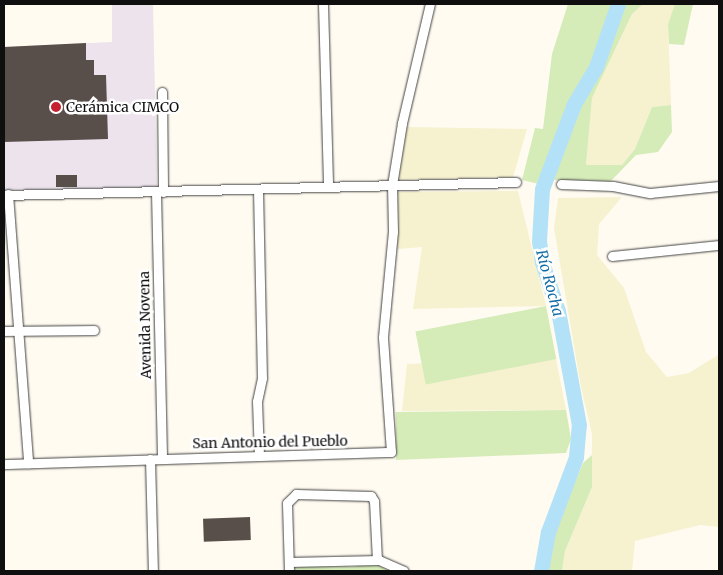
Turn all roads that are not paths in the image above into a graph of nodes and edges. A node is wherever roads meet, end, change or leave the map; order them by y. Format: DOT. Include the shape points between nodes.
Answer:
graph roads {
  1 [pos="323,4"];
  2 [pos="430,4"];
  3 [pos="162,92"];
  4 [pos="516,182"];
  5 [pos="561,184"];
  6 [pos="392,185"];
  7 [pos="719,186"];
  8 [pos="328,187"];
  9 [pos="258,189"];
  10 [pos="160,192"];
  11 [pos="6,194"];
  12 [pos="719,245"];
  13 [pos="612,256"];
  14 [pos="94,330"];
  15 [pos="4,331"];
  16 [pos="20,331"];
  17 [pos="259,456"];
  18 [pos="162,458"];
  19 [pos="150,459"];
  20 [pos="28,463"];
  21 [pos="4,464"];
  22 [pos="377,560"];
  23 [pos="289,567"];
  24 [pos="153,571"];
  25 [pos="404,571"];
  1 -- 8 [label="street"];
  2 -- 6 [label="street" via="402,123"];
  3 -- 10 [label="street, Avenida Novena"];
  4 -- 6 [label="street"];
  5 -- 7 [label="street" via="613,186 650,193"];
  6 -- 8 [label="street"];
  6 -- 17 [label="street, San Antonio del Pueblo" via="393,232 383,337 391,452"];
  8 -- 9 [label="street"];
  9 -- 10 [label="street"];
  9 -- 17 [label="street" via="262,378 257,401"];
  10 -- 11 [label="street"];
  10 -- 18 [label="street, Avenida Novena"];
  11 -- 16 [label="street"];
  12 -- 13 [label="street"];
  14 -- 16 [label="street"];
  15 -- 16 [label="street"];
  16 -- 20 [label="street"];
  17 -- 18 [label="street, San Antonio del Pueblo"];
  18 -- 19 [label="street, San Antonio del Pueblo"];
  19 -- 20 [label="street, San Antonio del Pueblo"];
  19 -- 24 [label="street"];
  20 -- 21 [label="street, San Antonio del Pueblo"];
  22 -- 23 [label="street"];
  22 -- 23 [label="street" via="374,501 371,496 296,494 287,503"];
  22 -- 25 [label="street" via="389,562"];
}
